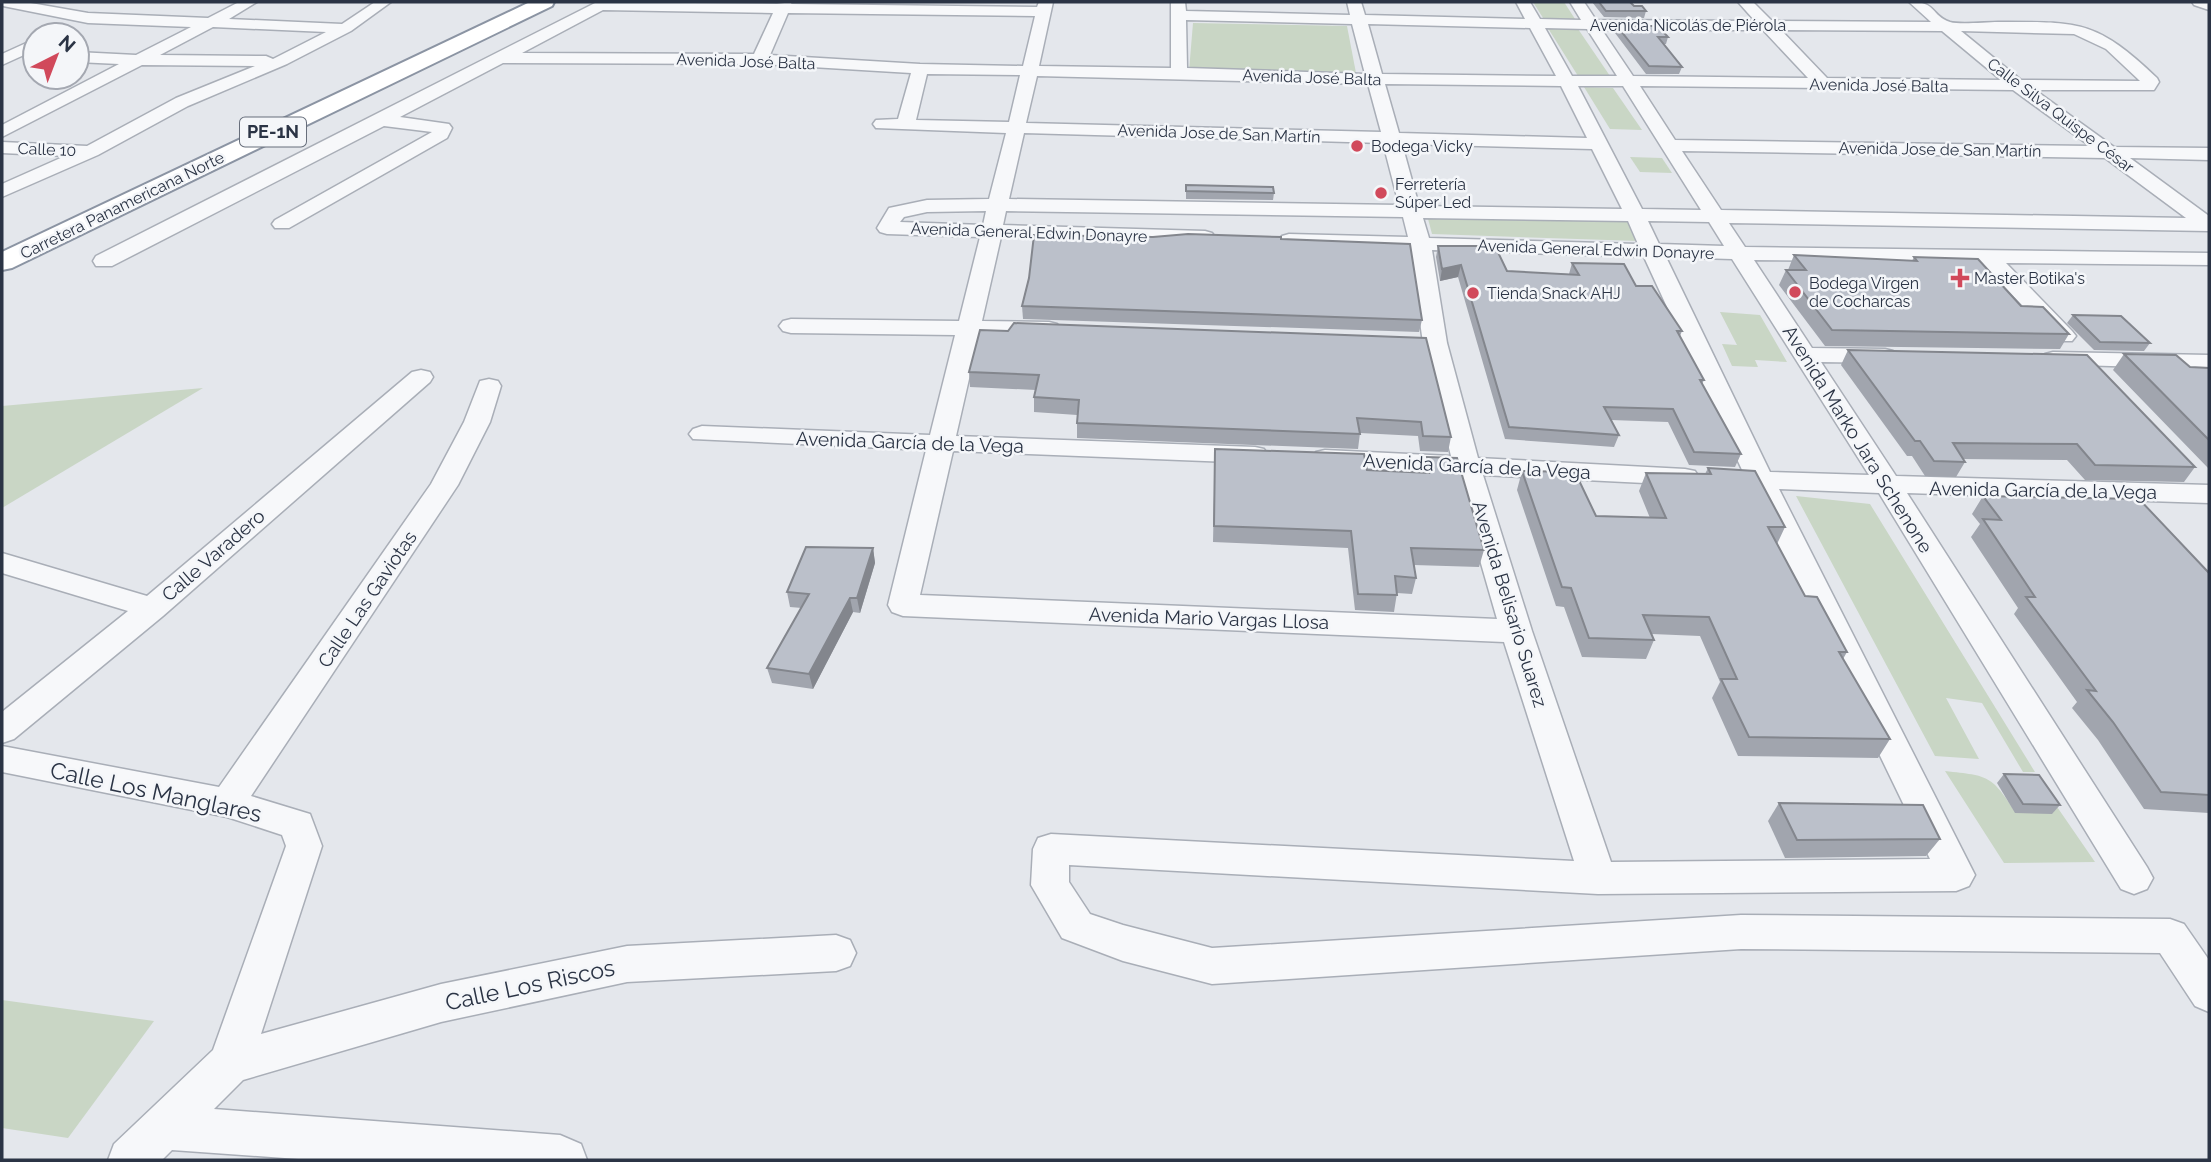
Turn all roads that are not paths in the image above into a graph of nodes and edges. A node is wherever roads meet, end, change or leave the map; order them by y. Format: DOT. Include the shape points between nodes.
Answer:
graph roads {
  1 [pos="2,2"];
  2 [pos="120,2"];
  3 [pos="250,2"];
  4 [pos="384,2"];
  5 [pos="516,2"];
  6 [pos="545,2"];
  7 [pos="1577,2"];
  8 [pos="1745,2"];
  9 [pos="1916,2"];
  10 [pos="2199,2"];
  11 [pos="604,4"];
  12 [pos="783,4"];
  13 [pos="2209,6"];
  14 [pos="1045,7"];
  15 [pos="1177,8"];
  16 [pos="1356,10"];
  17 [pos="1529,13"];
  18 [pos="88,18"];
  19 [pos="81,21"];
  20 [pos="209,23"];
  21 [pos="1766,24"];
  22 [pos="1591,25"];
  23 [pos="1948,27"];
  24 [pos="346,28"];
  25 [pos="91,58"];
  26 [pos="500,58"];
  27 [pos="760,59"];
  28 [pos="136,60"];
  29 [pos="281,61"];
  30 [pos="920,69"];
  31 [pos="1031,71"];
  32 [pos="1179,73"];
  33 [pos="1374,79"];
  34 [pos="1629,82"];
  35 [pos="1568,83"];
  36 [pos="1823,84"];
  37 [pos="2125,86"];
  38 [pos="2020,87"];
  39 [pos="380,120"];
  40 [pos="882,124"];
  41 [pos="906,124"];
  42 [pos="1017,127"];
  43 [pos="2,132"];
  44 [pos="1389,138"];
  45 [pos="1598,144"];
  46 [pos="1670,145"];
  47 [pos="2,147"];
  48 [pos="91,151"];
  49 [pos="2108,152"];
  50 [pos="2209,154"];
  51 [pos="2,191"];
  52 [pos="998,205"];
  53 [pos="1410,211"];
  54 [pos="1636,216"];
  55 [pos="1718,218"];
  56 [pos="282,224"];
  57 [pos="2209,225"];
  58 [pos="989,231"];
  59 [pos="1226,238"];
  60 [pos="1267,239"];
  61 [pos="2,243"];
  62 [pos="1420,244"];
  63 [pos="1652,251"];
  64 [pos="1740,254"];
  65 [pos="1986,255"];
  66 [pos="2209,259"];
  67 [pos="104,261"];
  68 [pos="2,262"];
  69 [pos="791,326"];
  70 [pos="969,326"];
  71 [pos="1065,330"];
  72 [pos="1408,342"];
  73 [pos="1435,344"];
  74 [pos="1805,355"];
  75 [pos="1912,357"];
  76 [pos="2034,359"];
  77 [pos="2087,360"];
  78 [pos="2209,362"];
  79 [pos="421,377"];
  80 [pos="2106,380"];
  81 [pos="489,386"];
  82 [pos="702,434"];
  83 [pos="941,442"];
  84 [pos="1466,464"];
  85 [pos="2190,469"];
  86 [pos="1761,481"];
  87 [pos="1889,486"];
  88 [pos="2209,491"];
  89 [pos="2122,492"];
  90 [pos="2151,522"];
  91 [pos="2,563"];
  92 [pos="152,608"];
  93 [pos="1516,631"];
  94 [pos="2,730"];
  95 [pos="2,759"];
  96 [pos="227,803"];
  97 [pos="1598,878"];
  98 [pos="2134,878"];
  99 [pos="836,953"];
  100 [pos="2209,993"];
  101 [pos="230,1063"];
  102 [pos="166,1127"];
  103 [pos="563,1159"];
  104 [pos="130,1160"];
  1 -- 18 [label="street"];
  2 -- 18 [label="street"];
  3 -- 20 [label="street"];
  4 -- 24 [label="street"];
  5 -- 61 [label="highway, Carretera Panamericana Norte / PE-1N"];
  6 -- 68 [label="highway, Carretera Panamericana Norte / PE-1N"];
  7 -- 22 [label="street, Avenida Marko Jara Schenone"];
  8 -- 21 [label="street"];
  9 -- 23 [label="street, Calle Silva Quispe César"];
  10 -- 13 [label="street"];
  11 -- 12 [label="street"];
  11 -- 26 [label="street"];
  12 -- 14 [label="street"];
  12 -- 27 [label="street"];
  14 -- 31 [label="street"];
  15 -- 16 [label="street, Avenida Nicolás de Piérola"];
  15 -- 32 [label="street"];
  16 -- 17 [label="street, Avenida Nicolás de Piérola"];
  16 -- 33 [label="street, Avenida Belisario Suarez"];
  17 -- 22 [label="street, Avenida Nicolás de Piérola"];
  17 -- 35 [label="street"];
  18 -- 19 [label="street"];
  18 -- 20 [label="street"];
  20 -- 24 [label="street"];
  20 -- 28 [label="street"];
  21 -- 22 [label="street, Avenida Nicolás de Piérola"];
  21 -- 23 [label="street, Avenida Nicolás de Piérola"];
  21 -- 36 [label="street"];
  22 -- 34 [label="street, Avenida Marko Jara Schenone"];
  23 -- 37 [label="street, Avenida Nicolás de Piérola" via="2087,31 2108,41 2151,82"];
  23 -- 38 [label="street, Calle Silva Quispe César"];
  24 -- 29 [label="street"];
  25 -- 28 [label="street"];
  26 -- 27 [label="street, Avenida José Balta"];
  26 -- 39 [label="street"];
  27 -- 30 [label="street, Avenida José Balta"];
  28 -- 29 [label="street"];
  28 -- 43 [label="street"];
  29 -- 48 [label="street" via="182,102"];
  30 -- 31 [label="street, Avenida José Balta"];
  30 -- 41 [label="street"];
  31 -- 32 [label="street, Avenida José Balta"];
  31 -- 42 [label="street"];
  32 -- 33 [label="street, Avenida José Balta"];
  33 -- 35 [label="street, Avenida José Balta"];
  33 -- 44 [label="street, Avenida Belisario Suarez"];
  34 -- 35 [label="street, Avenida José Balta"];
  34 -- 36 [label="street, Avenida José Balta"];
  34 -- 46 [label="street, Avenida Marko Jara Schenone"];
  35 -- 45 [label="street"];
  36 -- 38 [label="street, Avenida José Balta"];
  37 -- 38 [label="street, Avenida José Balta"];
  38 -- 49 [label="street, Calle Silva Quispe César"];
  39 -- 56 [label="street" via="443,128 430,141"];
  39 -- 67 [label="street"];
  40 -- 41 [label="street, Avenida Jose de San Martín"];
  41 -- 42 [label="street, Avenida Jose de San Martín"];
  42 -- 44 [label="street, Avenida Jose de San Martín"];
  42 -- 52 [label="street"];
  44 -- 45 [label="street, Avenida Jose de San Martín"];
  44 -- 53 [label="street, Avenida Belisario Suarez"];
  45 -- 54 [label="street"];
  46 -- 49 [label="street, Avenida Jose de San Martín"];
  46 -- 55 [label="street, Avenida Marko Jara Schenone"];
  47 -- 48 [label="street, Calle 10"];
  48 -- 51 [label="street"];
  49 -- 50 [label="street, Avenida Jose de San Martín"];
  49 -- 57 [label="street, Calle Silva Quispe César"];
  52 -- 53 [label="street, Avenida General Edwin Donayre"];
  52 -- 58 [label="street"];
  52 -- 58 [label="street, Avenida General Edwin Donayre" via="927,205 896,212 887,228"];
  53 -- 54 [label="street, Avenida General Edwin Donayre"];
  53 -- 62 [label="street, Avenida Belisario Suarez"];
  54 -- 55 [label="street, Avenida General Edwin Donayre"];
  54 -- 63 [label="street"];
  55 -- 57 [label="street, Avenida General Edwin Donayre"];
  55 -- 64 [label="street, Avenida Marko Jara Schenone"];
  58 -- 59 [label="street, Avenida General Edwin Donayre"];
  58 -- 70 [label="street"];
  60 -- 62 [label="street, Avenida General Edwin Donayre"];
  62 -- 63 [label="street, Avenida General Edwin Donayre"];
  62 -- 73 [label="street, Avenida Belisario Suarez"];
  63 -- 64 [label="street, Avenida General Edwin Donayre"];
  63 -- 86 [label="street"];
  64 -- 65 [label="street, Avenida General Edwin Donayre"];
  64 -- 74 [label="street, Avenida Marko Jara Schenone"];
  65 -- 66 [label="street, Avenida General Edwin Donayre"];
  65 -- 77 [label="street"];
  69 -- 70 [label="street"];
  70 -- 71 [label="street"];
  70 -- 83 [label="street"];
  72 -- 73 [label="street"];
  73 -- 84 [label="street, Avenida Belisario Suarez"];
  74 -- 75 [label="street"];
  74 -- 87 [label="street, Avenida Marko Jara Schenone"];
  76 -- 77 [label="street"];
  77 -- 78 [label="street"];
  77 -- 80 [label="street"];
  79 -- 92 [label="street, Calle Varadero"];
  81 -- 96 [label="street, Calle Las Gaviotas" via="477,422 444,485"];
  82 -- 83 [label="street, Avenida García de la Vega"];
  83 -- 84 [label="street, Avenida García de la Vega"];
  83 -- 93 [label="street, Avenida Mario Vargas Llosa" via="903,605"];
  84 -- 86 [label="street, Avenida García de la Vega"];
  84 -- 93 [label="street, Avenida Belisario Suarez"];
  85 -- 88 [label="street"];
  86 -- 87 [label="street, Avenida García de la Vega"];
  86 -- 97 [label="street" via="1956,875"];
  87 -- 89 [label="street, Avenida García de la Vega"];
  87 -- 98 [label="street, Avenida Marko Jara Schenone"];
  88 -- 89 [label="street, Avenida García de la Vega"];
  89 -- 90 [label="street"];
  91 -- 92 [label="street"];
  92 -- 94 [label="street, Calle Varadero"];
  93 -- 97 [label="street, Avenida Belisario Suarez"];
  95 -- 96 [label="street, Calle Los Manglares"];
  96 -- 101 [label="street, Calle Los Manglares" via="297,825 304,846"];
  97 -- 100 [label="street" via="1051,849 1050,885 1076,926 1212,966 1741,932 2170,936"];
  99 -- 101 [label="street, Calle Los Riscos" via="627,964 441,1003"];
  101 -- 102 [label="street, Calle Los Manglares"];
  102 -- 103 [label="street"];
  102 -- 104 [label="street, Calle Los Manglares"];
}
